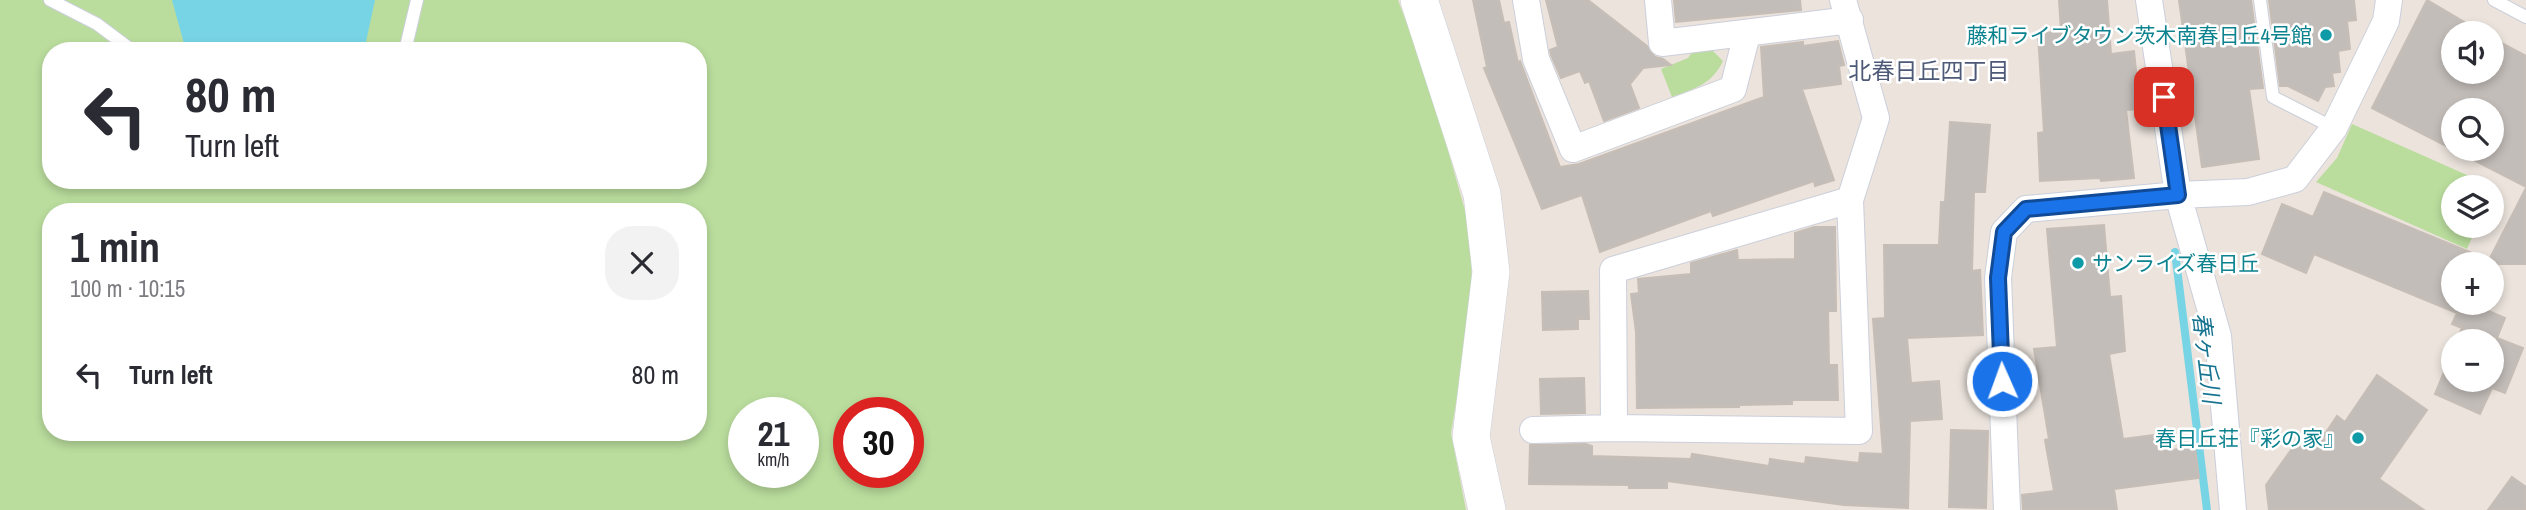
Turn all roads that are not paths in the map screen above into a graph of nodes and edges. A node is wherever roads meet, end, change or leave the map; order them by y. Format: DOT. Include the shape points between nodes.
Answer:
graph roads {
  1 [pos="50,0"];
  2 [pos="417,0"];
  3 [pos="1419,0"];
  4 [pos="1526,0"];
  5 [pos="1658,0"];
  6 [pos="2149,0"];
  7 [pos="2260,0"];
  8 [pos="2389,0"];
  9 [pos="2494,0"];
  10 [pos="1846,10"];
  11 [pos="2526,17"];
  12 [pos="1747,34"];
  13 [pos="121,42"];
  14 [pos="407,42"];
  15 [pos="2334,128"];
  16 [pos="2178,195"];
  17 [pos="1850,200"];
  18 [pos="1614,428"];
  19 [pos="1533,430"];
  20 [pos="1487,510"];
  21 [pos="2007,510"];
  22 [pos="2233,510"];
  1 -- 13 [label="lane"];
  2 -- 14 [label="lane"];
  3 -- 20 [label="street" via="1482,194 1491,272 1472,437"];
  4 -- 12 [label="street" via="1536,59 1573,149 1733,89"];
  5 -- 12 [label="street" via="1662,43"];
  6 -- 16 [label="street"];
  7 -- 15 [label="lane" via="2273,97"];
  8 -- 15 [label="street" via="2386,21"];
  9 -- 11 [label="lane"];
  10 -- 12 [label="street"];
  10 -- 17 [label="street" via="1875,118"];
  15 -- 16 [label="street" via="2295,179 2248,192"];
  16 -- 21 [label="street" via="2026,209 2004,232 1998,278"];
  16 -- 22 [label="street" via="2218,336"];
  17 -- 18 [label="street" via="1613,270"];
  17 -- 18 [label="street" via="1859,431"];
  18 -- 19 [label="street"];
}
